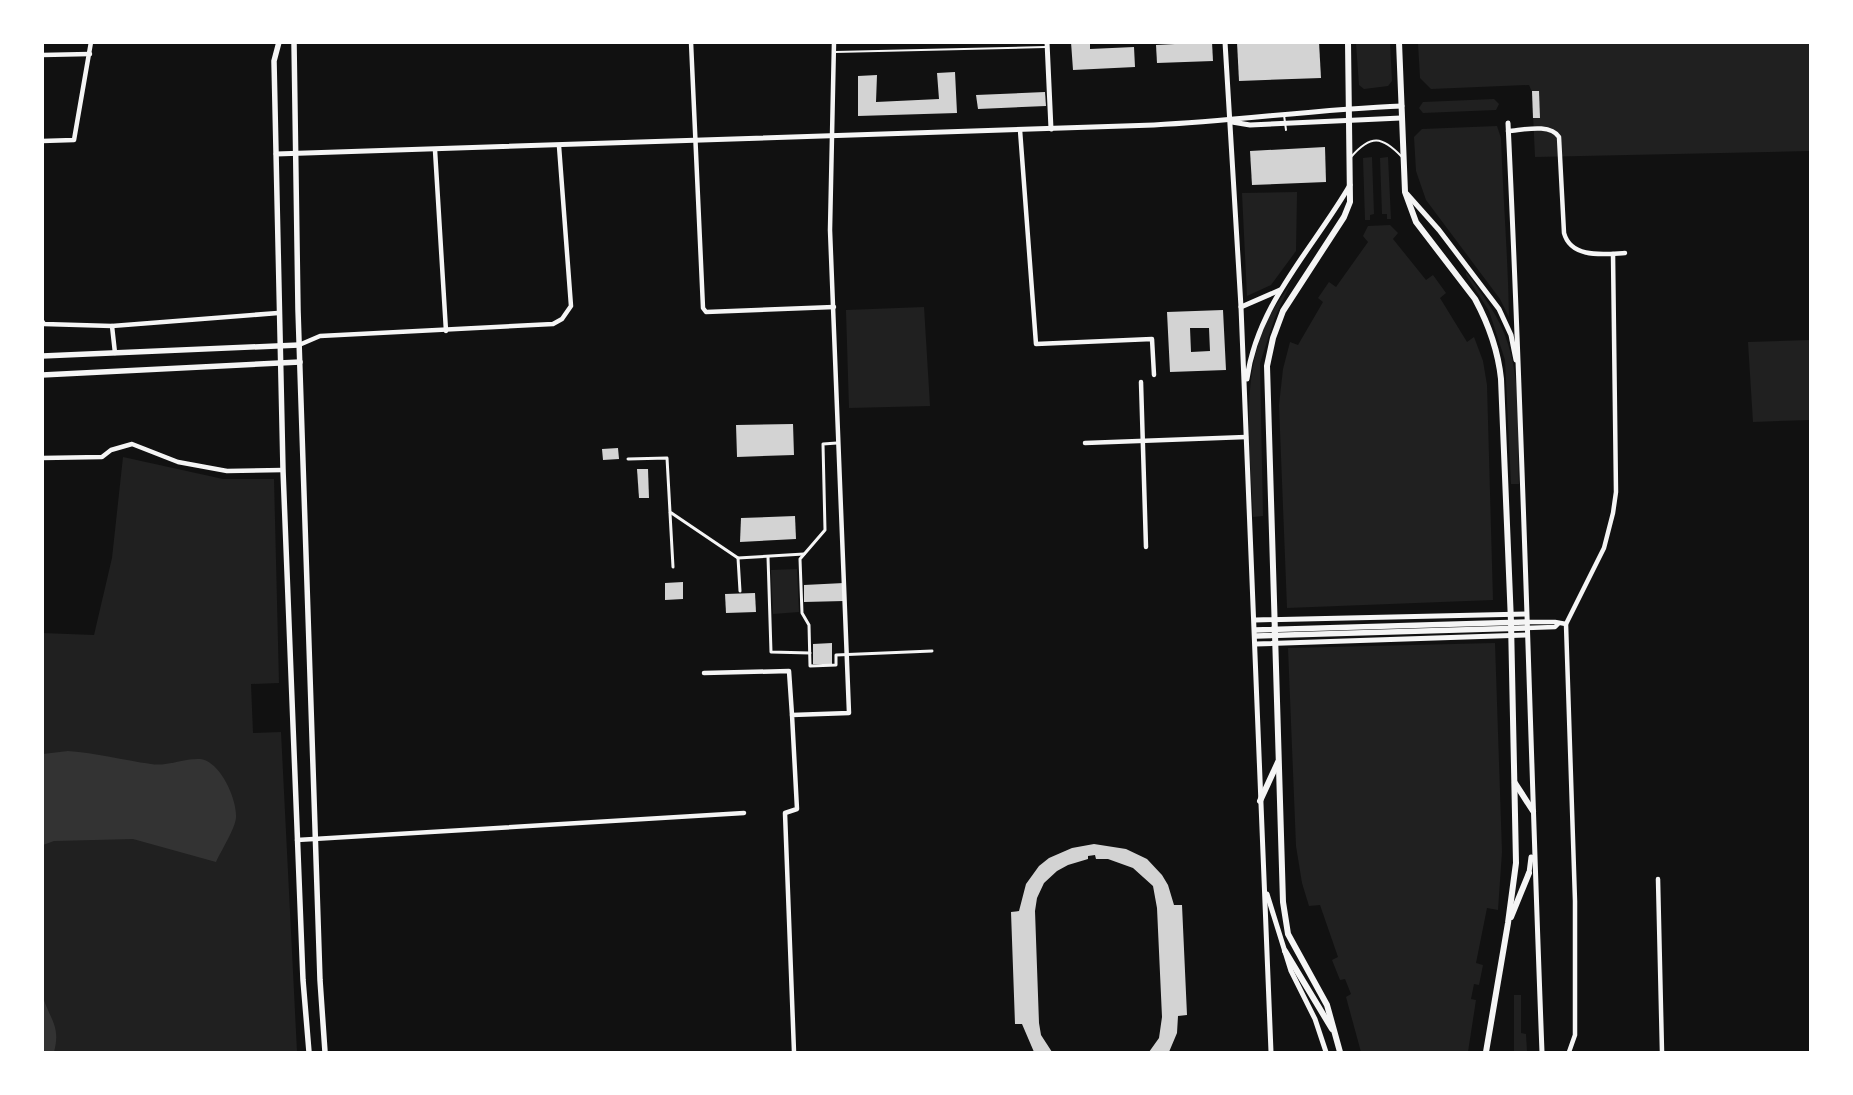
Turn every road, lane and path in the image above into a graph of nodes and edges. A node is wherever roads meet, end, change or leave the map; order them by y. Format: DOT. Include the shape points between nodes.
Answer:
graph roads {
  1 [pos="91,42"];
  2 [pos="279,42"];
  3 [pos="294,42"];
  4 [pos="691,42"];
  5 [pos="834,42"];
  6 [pos="1225,42"];
  7 [pos="1348,42"];
  8 [pos="1399,42"];
  9 [pos="1047,45"];
  10 [pos="834,52"];
  11 [pos="90,54"];
  12 [pos="42,55"];
  13 [pos="1402,106"];
  14 [pos="1349,108"];
  15 [pos="1284,113"];
  16 [pos="1401,118"];
  17 [pos="1349,119"];
  18 [pos="1230,121"];
  19 [pos="1285,123"];
  20 [pos="1508,123"];
  21 [pos="1051,129"];
  22 [pos="1020,130"];
  23 [pos="1286,130"];
  24 [pos="1508,131"];
  25 [pos="831,136"];
  26 [pos="696,140"];
  27 [pos="42,141"];
  28 [pos="560,146"];
  29 [pos="435,150"];
  30 [pos="276,154"];
  31 [pos="295,154"];
  32 [pos="1350,158"];
  33 [pos="1403,159"];
  34 [pos="1350,184"];
  35 [pos="1405,192"];
  36 [pos="1625,253"];
  37 [pos="1613,254"];
  38 [pos="1281,290"];
  39 [pos="834,307"];
  40 [pos="1241,307"];
  41 [pos="278,313"];
  42 [pos="42,321"];
  43 [pos="112,326"];
  44 [pos="446,331"];
  45 [pos="299,345"];
  46 [pos="279,346"];
  47 [pos="115,353"];
  48 [pos="42,356"];
  49 [pos="300,362"];
  50 [pos="280,363"];
  51 [pos="42,375"];
  52 [pos="1154,375"];
  53 [pos="1519,375"];
  54 [pos="1141,382"];
  55 [pos="1245,392"];
  56 [pos="1246,436"];
  57 [pos="1144,441"];
  58 [pos="1085,442"];
  59 [pos="837,443"];
  60 [pos="42,458"];
  61 [pos="628,459"];
  62 [pos="282,470"];
  63 [pos="670,512"];
  64 [pos="1146,547"];
  65 [pos="804,554"];
  66 [pos="768,556"];
  67 [pos="738,558"];
  68 [pos="673,567"];
  69 [pos="740,591"];
  70 [pos="1510,614"];
  71 [pos="1526,614"];
  72 [pos="1275,619"];
  73 [pos="1255,620"];
  74 [pos="1566,624"];
  75 [pos="1511,625"];
  76 [pos="1526,625"];
  77 [pos="1275,632"];
  78 [pos="1255,633"];
  79 [pos="1527,635"];
  80 [pos="1511,636"];
  81 [pos="1276,643"];
  82 [pos="1256,644"];
  83 [pos="932,651"];
  84 [pos="810,653"];
  85 [pos="847,655"];
  86 [pos="704,673"];
  87 [pos="792,715"];
  88 [pos="1280,759"];
  89 [pos="1515,782"];
  90 [pos="1260,800"];
  91 [pos="1533,811"];
  92 [pos="744,813"];
  93 [pos="315,839"];
  94 [pos="297,840"];
  95 [pos="1533,842"];
  96 [pos="1529,872"];
  97 [pos="1658,879"];
  98 [pos="1265,888"];
  99 [pos="1508,923"];
  100 [pos="1285,951"];
  101 [pos="1336,1035"];
  102 [pos="309,1052"];
  103 [pos="325,1052"];
  104 [pos="794,1052"];
  105 [pos="1272,1052"];
  106 [pos="1326,1052"];
  107 [pos="1340,1052"];
  108 [pos="1486,1052"];
  109 [pos="1542,1052"];
  110 [pos="1569,1052"];
  111 [pos="1662,1052"];
  1 -- 11 [label="street"];
  2 -- 30 [label="main road" via="274,61"];
  3 -- 31 [label="main road"];
  4 -- 26 [label="street"];
  5 -- 10 [label="street"];
  6 -- 18 [label="street"];
  7 -- 14 [label="main road"];
  8 -- 13 [label="main road"];
  9 -- 10 [label="lane"];
  9 -- 21 [label="street"];
  10 -- 25 [label="street"];
  11 -- 12 [label="street"];
  11 -- 27 [label="street" via="74,140"];
  13 -- 14 [label="street"];
  13 -- 16 [label="main road"];
  14 -- 15 [label="street"];
  14 -- 17 [label="main road"];
  15 -- 18 [label="street"];
  15 -- 19 [label="lane"];
  16 -- 17 [label="street"];
  16 -- 33 [label="main road"];
  17 -- 19 [label="street"];
  17 -- 32 [label="main road"];
  18 -- 19 [label="street" via="1250,125"];
  18 -- 21 [label="street"];
  18 -- 40 [label="street"];
  19 -- 23 [label="lane"];
  20 -- 24 [label="street"];
  21 -- 22 [label="street"];
  22 -- 25 [label="street"];
  22 -- 52 [label="street" via="1036,344 1152,339"];
  24 -- 37 [label="street" via="1547,129 1558,134 1565,237 1579,251"];
  24 -- 53 [label="street"];
  25 -- 26 [label="street"];
  25 -- 39 [label="street" via="830,230"];
  26 -- 28 [label="street"];
  26 -- 39 [label="street" via="703,308 706,312"];
  28 -- 29 [label="street"];
  28 -- 44 [label="street" via="570,306 562,319 552,324"];
  29 -- 31 [label="street"];
  29 -- 44 [label="street"];
  30 -- 31 [label="street"];
  30 -- 41 [label="main road"];
  31 -- 45 [label="main road"];
  32 -- 33 [label="lane" via="1357,150 1376,140 1386,142"];
  32 -- 34 [label="main road"];
  33 -- 35 [label="main road"];
  34 -- 38 [label="street"];
  34 -- 72 [label="main road" via="1350,202 1344,218 1283,311 1267,366"];
  35 -- 53 [label="street" via="1439,230 1499,309 1511,335"];
  35 -- 70 [label="main road" via="1416,222 1475,299 1490,330 1499,360"];
  36 -- 37 [label="street"];
  37 -- 74 [label="street" via="1615,499 1604,548"];
  38 -- 40 [label="street"];
  38 -- 55 [label="street" via="1256,337"];
  39 -- 59 [label="street"];
  40 -- 55 [label="street"];
  41 -- 43 [label="street"];
  41 -- 46 [label="main road"];
  42 -- 43 [label="street" via="44,324"];
  43 -- 47 [label="street"];
  44 -- 45 [label="street" via="320,336"];
  45 -- 46 [label="main road"];
  45 -- 49 [label="main road"];
  46 -- 47 [label="main road"];
  46 -- 50 [label="main road"];
  47 -- 48 [label="main road"];
  49 -- 50 [label="main road"];
  49 -- 93 [label="main road"];
  50 -- 51 [label="main road"];
  50 -- 62 [label="main road"];
  53 -- 71 [label="street"];
  54 -- 57 [label="street"];
  55 -- 56 [label="street"];
  56 -- 57 [label="street"];
  56 -- 73 [label="street"];
  57 -- 58 [label="street"];
  57 -- 64 [label="street"];
  59 -- 65 [label="street" via="823,444 825,530"];
  59 -- 85 [label="street"];
  60 -- 62 [label="street" via="102,458 111,450 132,444 178,462 227,471"];
  61 -- 63 [label="street" via="667,458"];
  62 -- 94 [label="main road"];
  63 -- 67 [label="street"];
  63 -- 68 [label="street"];
  65 -- 66 [label="street"];
  65 -- 84 [label="street" via="800,559 802,613 809,625"];
  66 -- 67 [label="street"];
  66 -- 84 [label="street" via="771,652"];
  67 -- 69 [label="street"];
  70 -- 71 [label="street"];
  70 -- 72 [label="street"];
  70 -- 75 [label="main road"];
  71 -- 76 [label="street"];
  72 -- 73 [label="street"];
  72 -- 77 [label="main road"];
  73 -- 78 [label="street"];
  74 -- 76 [label="street"];
  74 -- 110 [label="street" via="1575,901 1575,1035"];
  75 -- 76 [label="main road"];
  75 -- 77 [label="main road"];
  75 -- 80 [label="main road"];
  76 -- 79 [label="street"];
  77 -- 78 [label="main road"];
  77 -- 81 [label="main road"];
  78 -- 82 [label="street"];
  79 -- 80 [label="street"];
  79 -- 91 [label="street"];
  80 -- 81 [label="street"];
  80 -- 89 [label="main road"];
  81 -- 82 [label="street"];
  81 -- 88 [label="main road"];
  82 -- 90 [label="street"];
  83 -- 85 [label="street"];
  84 -- 85 [label="street" via="810,666 836,666 836,655"];
  85 -- 87 [label="street" via="849,713"];
  86 -- 87 [label="street" via="789,671"];
  87 -- 104 [label="street" via="797,809 785,813"];
  88 -- 90 [label="main road"];
  88 -- 101 [label="main road" via="1283,902 1288,934 1328,1005"];
  89 -- 91 [label="main road"];
  89 -- 99 [label="main road" via="1516,863"];
  90 -- 98 [label="street"];
  91 -- 95 [label="street"];
  92 -- 93 [label="street"];
  93 -- 94 [label="street"];
  93 -- 103 [label="main road"];
  94 -- 102 [label="main road"];
  95 -- 96 [label="street"];
  95 -- 109 [label="street"];
  96 -- 99 [label="main road"];
  97 -- 111 [label="street"];
  98 -- 100 [label="street"];
  98 -- 105 [label="street"];
  99 -- 108 [label="main road"];
  100 -- 101 [label="main road"];
  100 -- 106 [label="street"];
  101 -- 107 [label="main road"];
}
